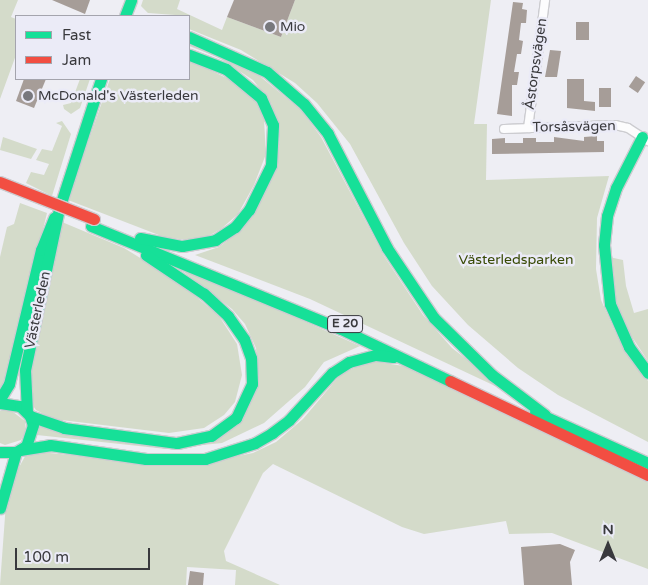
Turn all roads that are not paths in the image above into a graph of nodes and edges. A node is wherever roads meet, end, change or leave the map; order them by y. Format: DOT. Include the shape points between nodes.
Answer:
graph roads {
  1 [pos="131,0"];
  2 [pos="545,0"];
  3 [pos="125,15"];
  4 [pos="190,37"];
  5 [pos="190,55"];
  6 [pos="101,80"];
  7 [pos="528,128"];
  8 [pos="504,129"];
  9 [pos="646,136"];
  10 [pos="0,182"];
  11 [pos="0,190"];
  12 [pos="58,209"];
  13 [pos="93,223"];
  14 [pos="135,240"];
  15 [pos="410,360"];
  16 [pos="648,372"];
  17 [pos="0,399"];
  18 [pos="0,403"];
  19 [pos="29,414"];
  20 [pos="548,418"];
  21 [pos="18,451"];
  22 [pos="0,452"];
  23 [pos="648,463"];
  24 [pos="648,475"];
  25 [pos="0,508"];
  1 -- 3 [label="main road"];
  2 -- 7 [label="street, Åstorpsvägen"];
  4 -- 20 [label="main road, E 20" via="267,72 304,104 328,134 387,248 434,318 492,375"];
  5 -- 14 [label="main road, E 20" via="226,69 261,98 273,125 272,165 249,210 234,227 215,240 182,246"];
  6 -- 12 [label="main road, Västerleden"];
  7 -- 8 [label="street, Torsåsvägen"];
  7 -- 9 [label="street, Torsåsvägen" via="615,126"];
  9 -- 16 [label="main road" via="616,188 604,245 610,304 629,346"];
  10 -- 13 [label="main road, E 20, bridge"];
  11 -- 13 [label="main road, E 20"];
  12 -- 17 [label="main road, Västerleden" via="46,231 8,384"];
  12 -- 19 [label="main road, Västerleden" via="26,370"];
  13 -- 14 [label="main road, E 20"];
  14 -- 15 [label="main road, E 20"];
  14 -- 19 [label="main road, E 20" via="204,294 236,326 251,358 252,384 245,404 225,428 211,436 177,443 64,428"];
  14 -- 20 [label="main road, E 20" via="347,325"];
  15 -- 21 [label="main road, E 20" via="376,355 349,362 332,373 289,420 272,433 255,443 205,458 146,459 50,445"];
  15 -- 24 [label="main road, E 20"];
  18 -- 19 [label="main road" via="16,404"];
  19 -- 21 [label="main road, Västerleden" via="33,432"];
  20 -- 23 [label="main road, E 20"];
  21 -- 22 [label="main road"];
  21 -- 25 [label="main road"];
}
